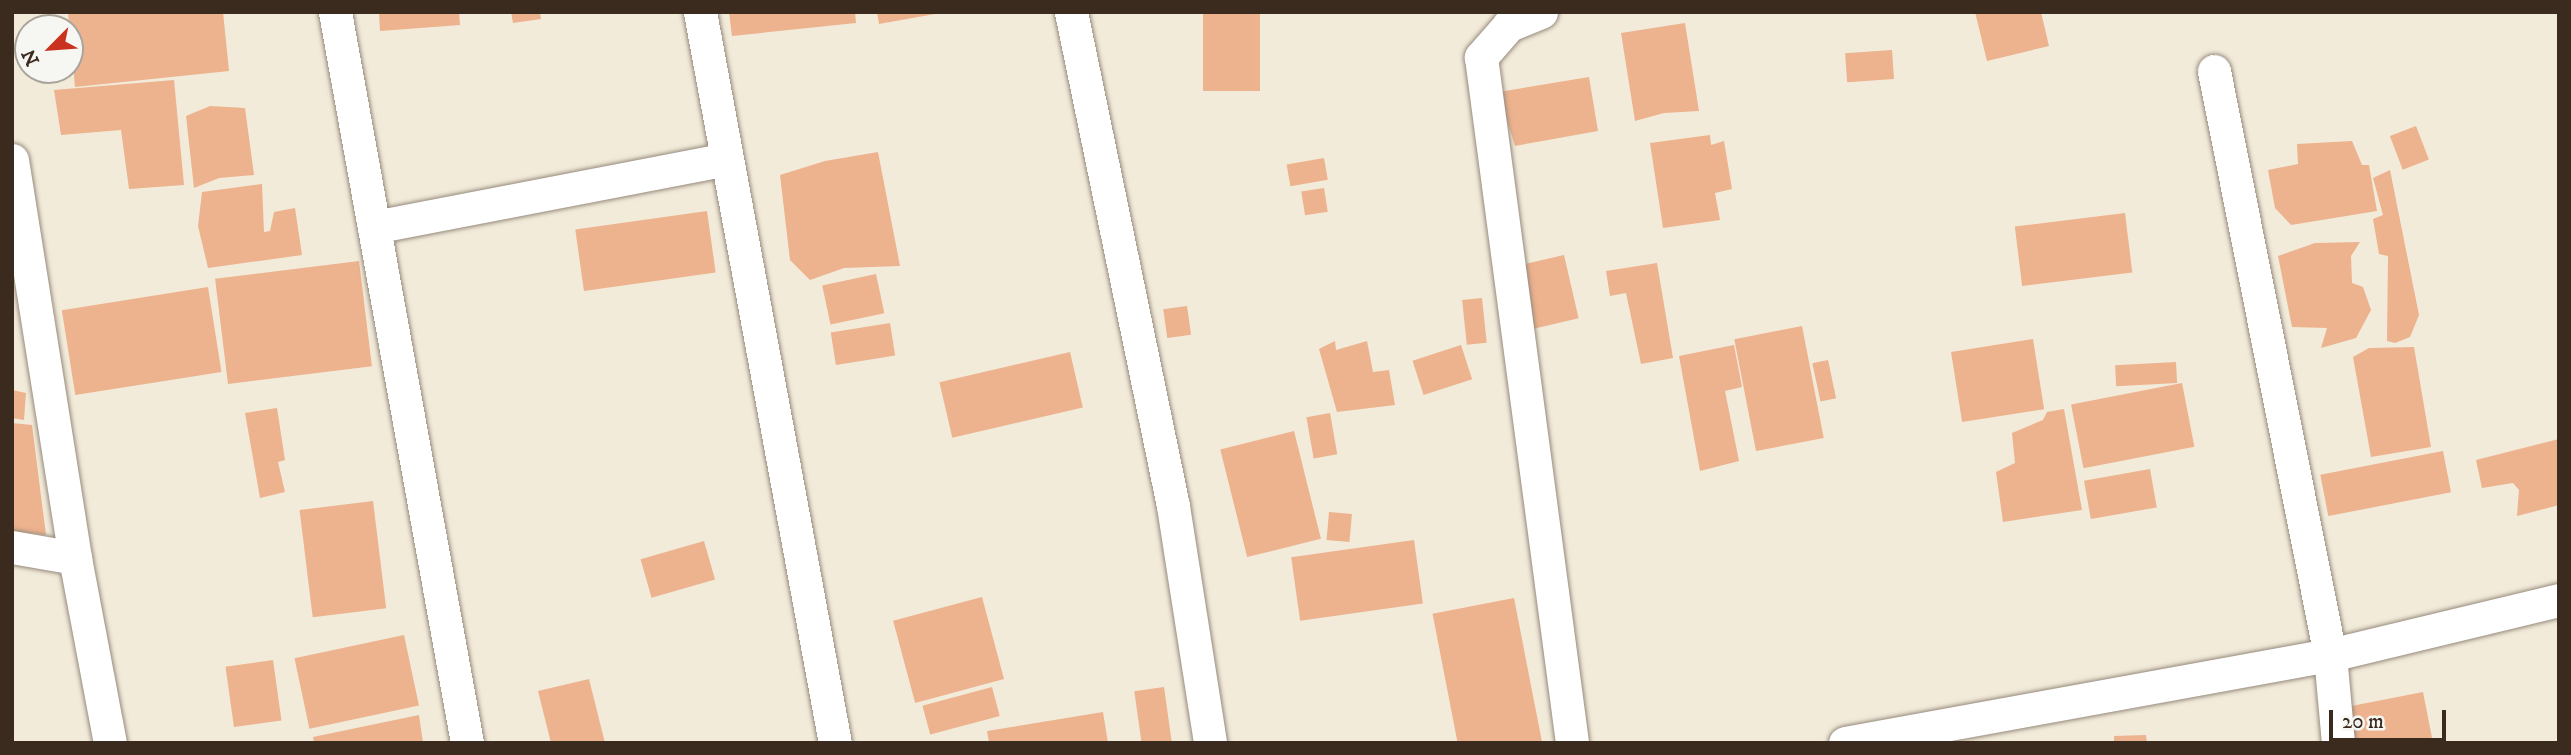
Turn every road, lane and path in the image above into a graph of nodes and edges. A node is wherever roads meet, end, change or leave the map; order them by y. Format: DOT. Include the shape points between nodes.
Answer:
graph roads {
  1 [pos="335,12"];
  2 [pos="699,12"];
  3 [pos="1071,12"];
  4 [pos="1541,12"];
  5 [pos="2214,71"];
  6 [pos="727,159"];
  7 [pos="13,172"];
  8 [pos="374,227"];
  9 [pos="12,547"];
  10 [pos="75,558"];
  11 [pos="2559,600"];
  12 [pos="2330,655"];
  13 [pos="110,743"];
  14 [pos="467,743"];
  15 [pos="835,743"];
  16 [pos="1210,743"];
  17 [pos="1572,743"];
  18 [pos="1845,743"];
  19 [pos="2338,743"];
  1 -- 8 [label="street"];
  2 -- 6 [label="street"];
  3 -- 16 [label="street" via="1173,506"];
  4 -- 17 [label="street" via="1509,25 1481,57"];
  5 -- 12 [label="street"];
  6 -- 8 [label="street"];
  6 -- 15 [label="street"];
  7 -- 10 [label="street"];
  8 -- 14 [label="street"];
  9 -- 10 [label="street"];
  10 -- 13 [label="street"];
  11 -- 12 [label="street"];
  12 -- 18 [label="street"];
  12 -- 19 [label="street"];
}
